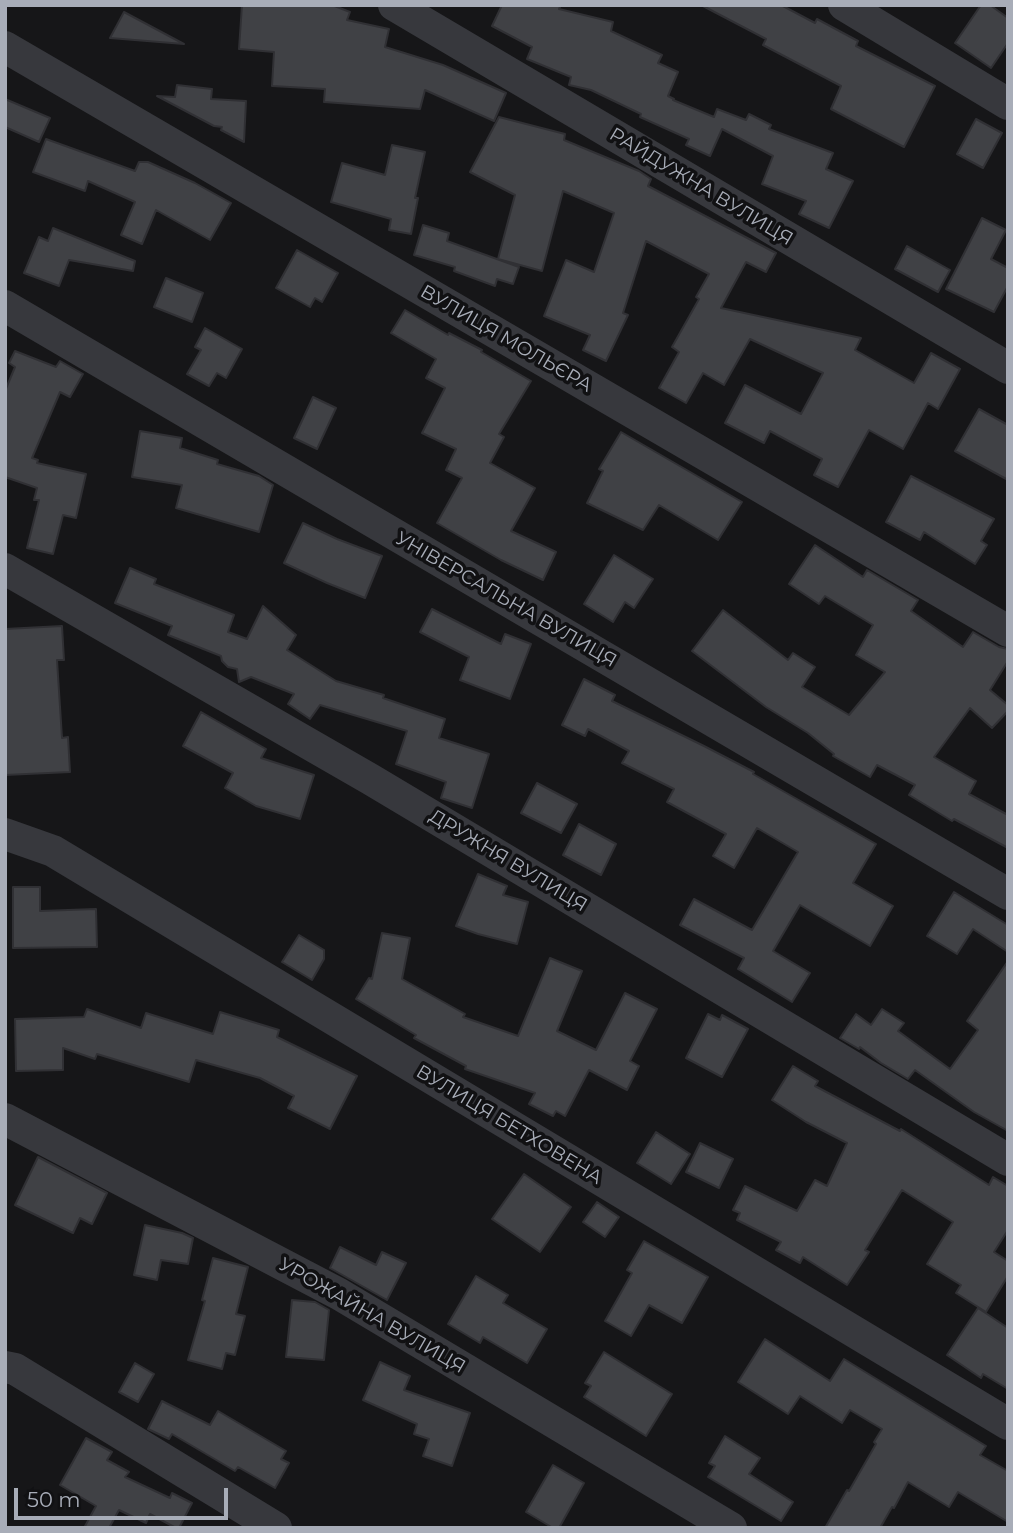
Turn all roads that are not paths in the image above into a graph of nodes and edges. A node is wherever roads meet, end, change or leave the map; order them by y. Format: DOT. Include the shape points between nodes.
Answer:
graph roads {
  1 [pos="394,5"];
  2 [pos="844,5"];
  3 [pos="5,47"];
  4 [pos="1008,104"];
  5 [pos="5,306"];
  6 [pos="1008,368"];
  7 [pos="5,569"];
  8 [pos="1008,631"];
  9 [pos="5,834"];
  10 [pos="1008,894"];
  11 [pos="5,1119"];
  12 [pos="1008,1160"];
  13 [pos="5,1367"];
  14 [pos="1008,1424"];
  15 [pos="276,1528"];
  16 [pos="731,1528"];
  1 -- 6 [label="street, РАЙДУЖНА ВУЛИЦЯ"];
  2 -- 4 [label="street"];
  3 -- 8 [label="street, ВУЛИЦЯ МОЛЬЄРА"];
  5 -- 10 [label="street, УНІВЕРСАЛЬНА ВУЛИЦЯ"];
  7 -- 12 [label="street, ДРУЖНЯ ВУЛИЦЯ" via="394,793"];
  9 -- 14 [label="street, ВУЛИЦЯ БЕТХОВЕНА" via="53,851"];
  11 -- 16 [label="street, УРОЖАЙНА ВУЛИЦЯ" via="339,1294"];
  13 -- 15 [label="street"];
}
